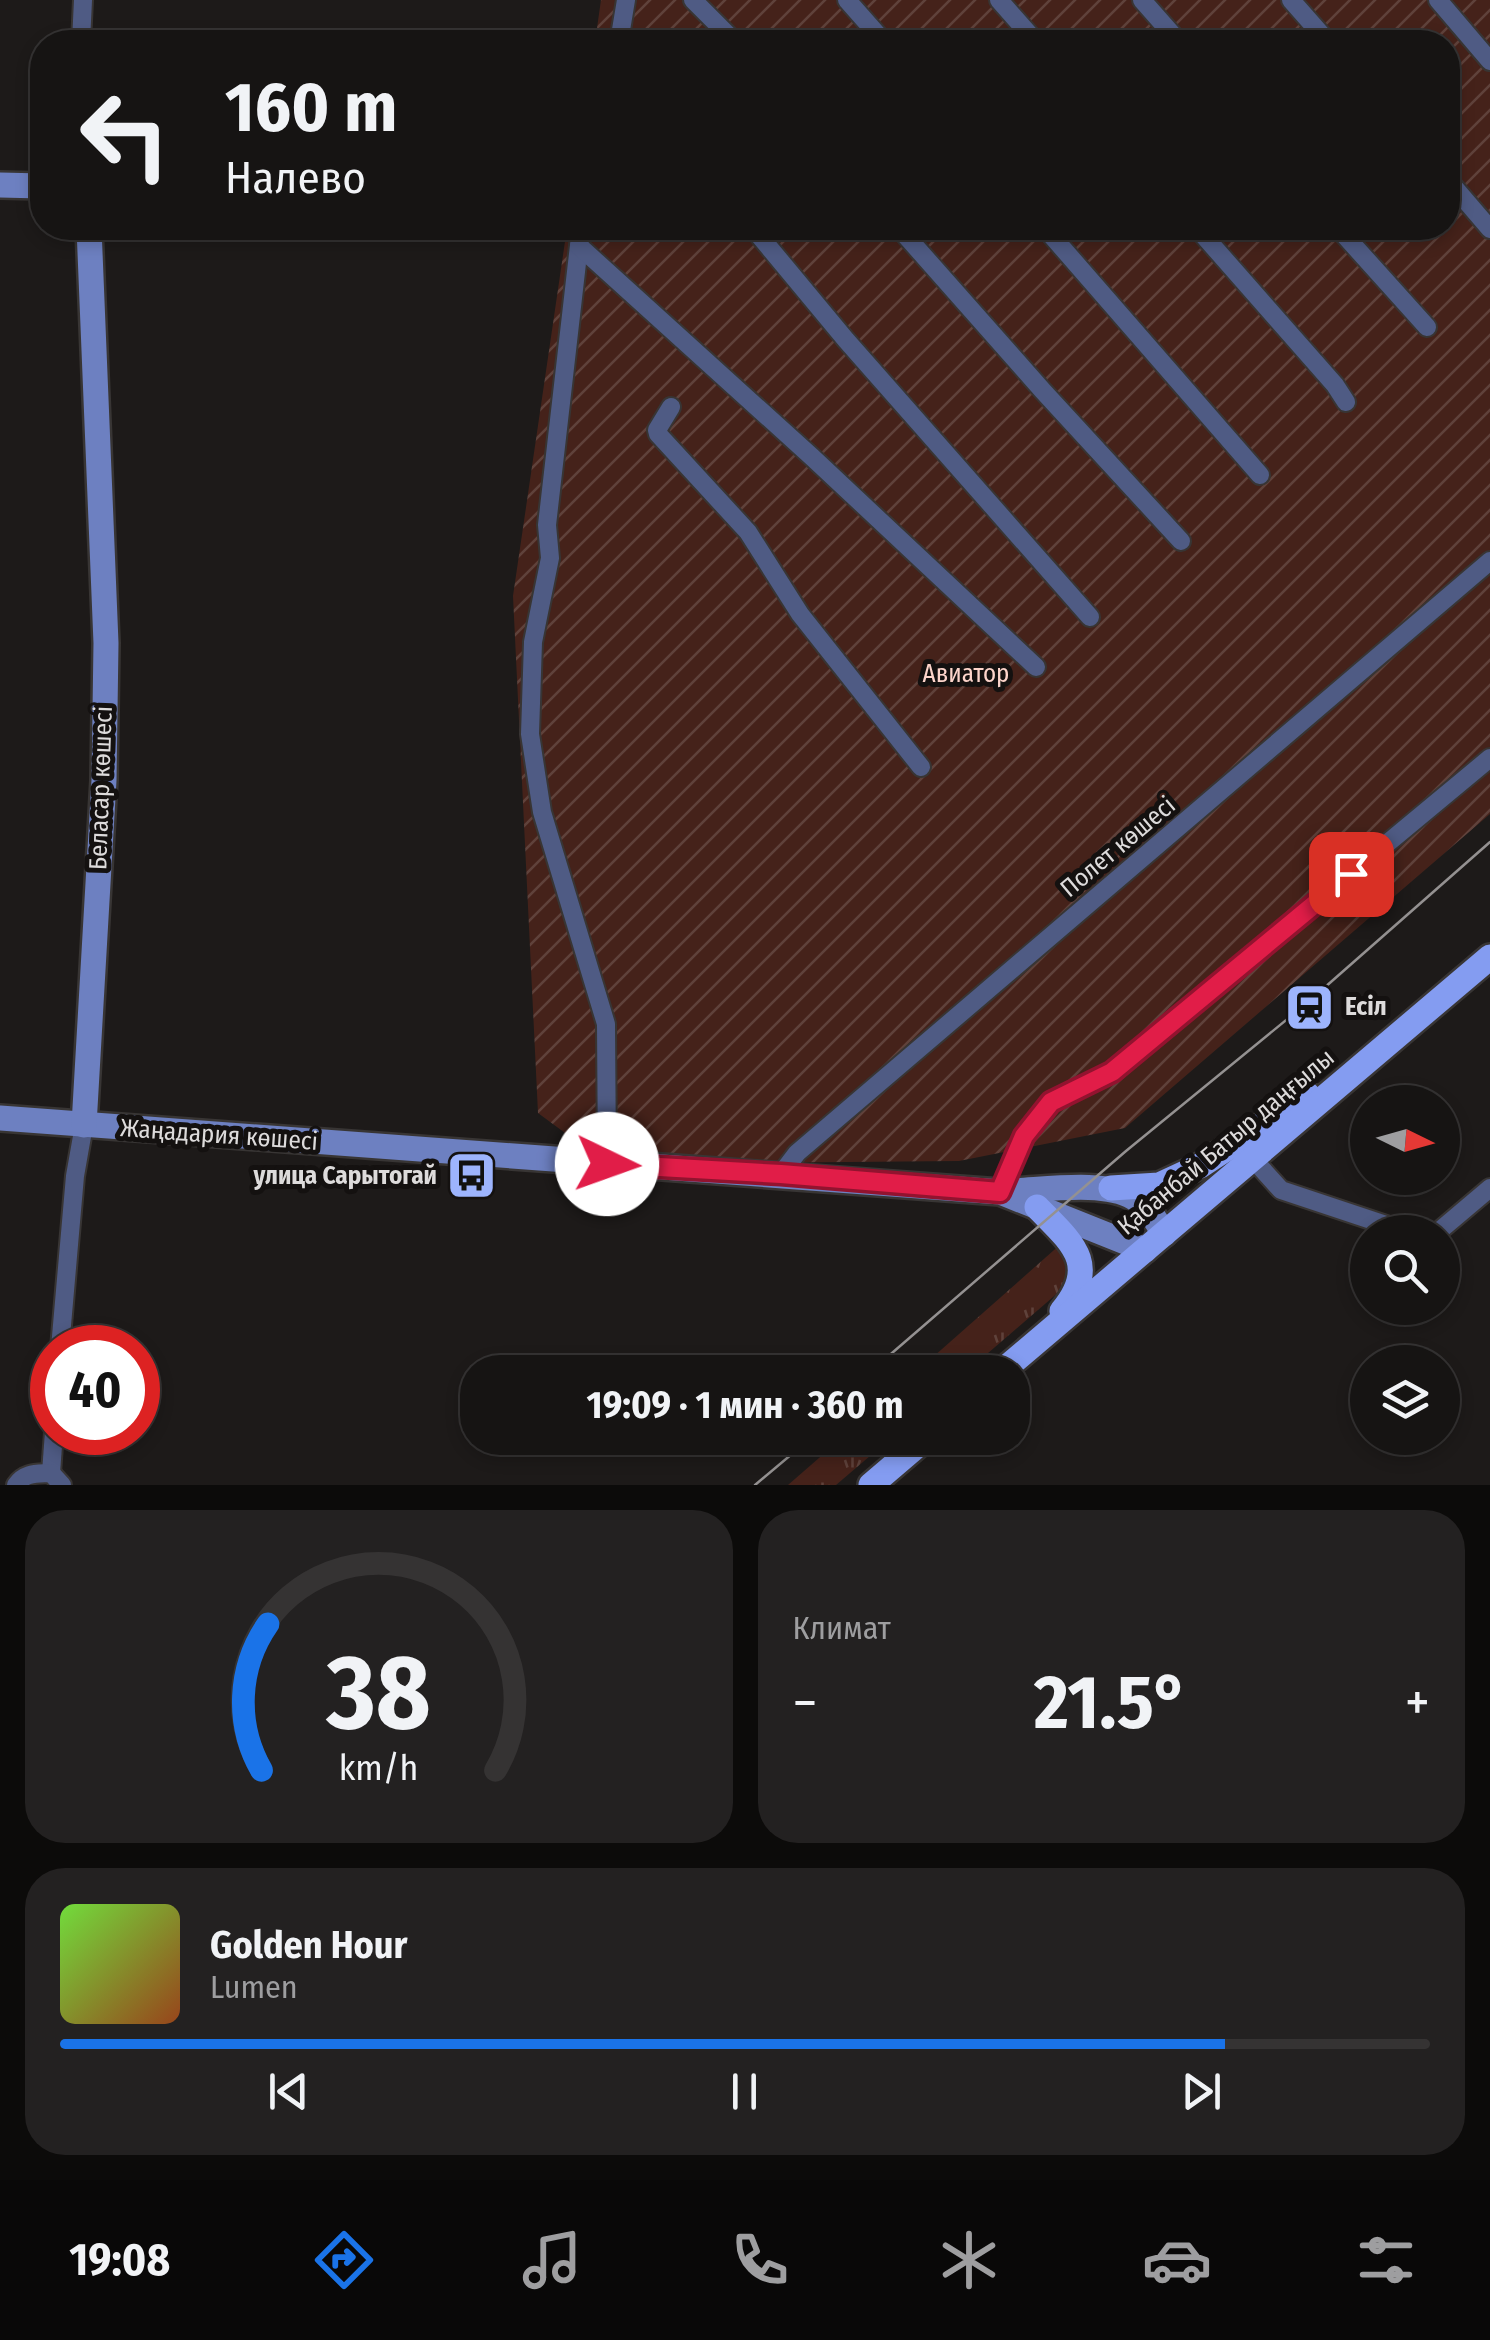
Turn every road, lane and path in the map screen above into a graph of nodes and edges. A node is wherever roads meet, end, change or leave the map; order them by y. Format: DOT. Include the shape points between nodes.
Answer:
graph roads {
  1 [pos="83,0"];
  2 [pos="626,0"];
  3 [pos="694,0"];
  4 [pos="848,0"];
  5 [pos="999,0"];
  6 [pos="1142,0"];
  7 [pos="1291,0"];
  8 [pos="1438,0"];
  9 [pos="82,30"];
  10 [pos="621,30"];
  11 [pos="723,30"];
  12 [pos="874,30"];
  13 [pos="1025,30"];
  14 [pos="1168,30"];
  15 [pos="1317,30"];
  16 [pos="1490,61"];
  17 [pos="0,184"];
  18 [pos="30,185"];
  19 [pos="1460,194"];
  20 [pos="1490,229"];
  21 [pos="89,240"];
  22 [pos="580,240"];
  23 [pos="583,240"];
  24 [pos="763,240"];
  25 [pos="911,240"];
  26 [pos="1055,240"];
  27 [pos="1207,240"];
  28 [pos="1349,240"];
  29 [pos="1426,327"];
  30 [pos="1346,402"];
  31 [pos="670,407"];
  32 [pos="1260,475"];
  33 [pos="1181,541"];
  34 [pos="1490,561"];
  35 [pos="1090,617"];
  36 [pos="1036,667"];
  37 [pos="1490,758"];
  38 [pos="921,768"];
  39 [pos="1490,957"];
  40 [pos="1407,1028"];
  41 [pos="0,1118"];
  42 [pos="84,1125"];
  43 [pos="1253,1159"];
  44 [pos="607,1164"];
  45 [pos="781,1174"];
  46 [pos="1111,1188"];
  47 [pos="1490,1188"];
  48 [pos="1000,1192"];
  49 [pos="1037,1207"];
  50 [pos="1356,1215"];
  51 [pos="1458,1215"];
  52 [pos="1155,1242"];
  53 [pos="62,1325"];
  54 [pos="1038,1340"];
  55 [pos="1020,1355"];
  56 [pos="906,1455"];
  57 [pos="57,1479"];
  58 [pos="16,1485"];
  59 [pos="872,1485"];
  1 -- 9 [label="street"];
  2 -- 10 [label="street"];
  3 -- 11 [label="street"];
  4 -- 12 [label="street"];
  5 -- 13 [label="street"];
  6 -- 14 [label="street"];
  7 -- 15 [label="street"];
  8 -- 16 [label="street"];
  17 -- 18 [label="street"];
  19 -- 20 [label="street"];
  21 -- 42 [label="street, Беласар көшесі" via="106,644"];
  22 -- 44 [label="street" via="547,525 550,558 533,642 530,734 542,812 606,1024"];
  23 -- 36 [label="street"];
  24 -- 35 [label="street"];
  25 -- 33 [label="street"];
  26 -- 32 [label="street"];
  27 -- 30 [label="street"];
  28 -- 29 [label="street"];
  31 -- 38 [label="street" via="658,434 748,532 800,614"];
  34 -- 45 [label="street, Полет көшесі" via="797,1153"];
  37 -- 48 [label="street" via="1112,1072 1051,1102 1024,1136"];
  39 -- 40 [label="main road, Қабанбай Батыр даңғылы"];
  40 -- 43 [label="main road, Қабанбай Батыр даңғылы"];
  40 -- 46 [label="main road" via="1200,1166 1159,1185"];
  41 -- 42 [label="street, Жаңадария көшесі"];
  42 -- 44 [label="street, Жаңадария көшесі"];
  42 -- 53 [label="street, Беласар көшесі"];
  43 -- 50 [label="street" via="1281,1190"];
  43 -- 52 [label="main road, Қабанбай Батыр даңғылы"];
  44 -- 45 [label="street, Жаңадария көшесі"];
  45 -- 48 [label="street, Жаңадария көшесі"];
  46 -- 48 [label="street"];
  46 -- 52 [label="street" via="1151,1213"];
  47 -- 51 [label="street"];
  48 -- 49 [label="street, Жаңадария көшесі"];
  49 -- 52 [label="street, Жаңадария көшесі"];
  49 -- 54 [label="main road" via="1075,1246 1081,1268 1074,1297"];
  52 -- 54 [label="main road, Қабанбай Батыр даңғылы"];
  54 -- 55 [label="main road, Қабанбай Батыр даңғылы"];
  56 -- 59 [label="main road"];
  57 -- 58 [label="street" via="28,1474"];
}
